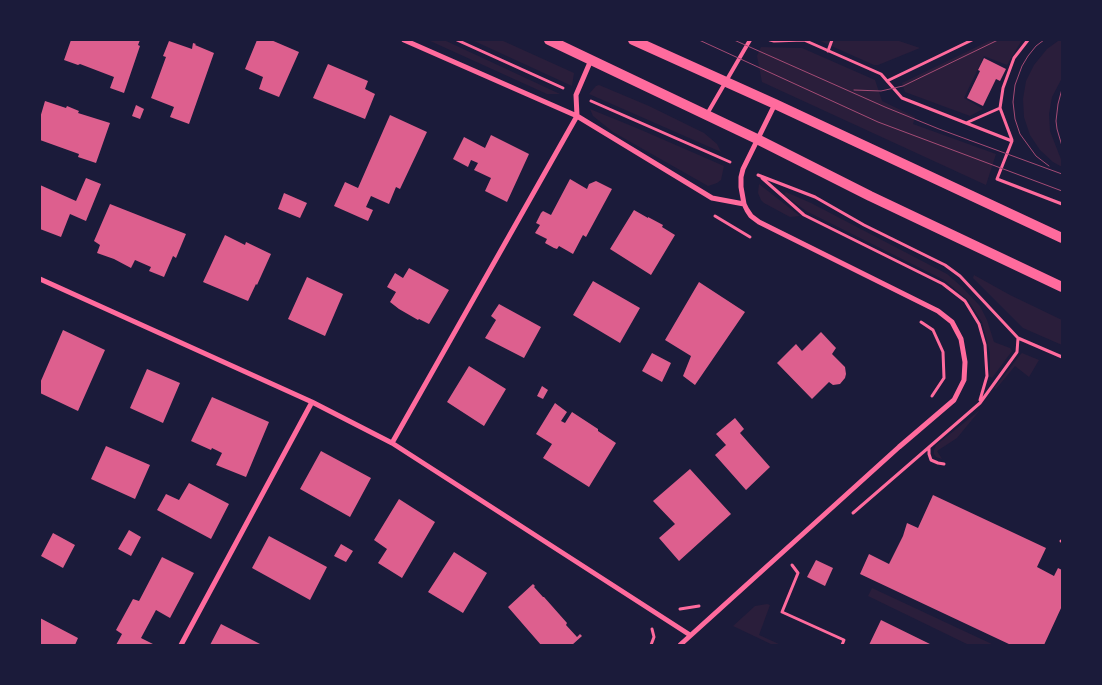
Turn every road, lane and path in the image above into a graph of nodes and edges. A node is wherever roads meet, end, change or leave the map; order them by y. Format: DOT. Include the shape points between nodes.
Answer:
graph roads {
  1 [pos="404,40"];
  2 [pos="549,40"];
  3 [pos="633,40"];
  4 [pos="750,40"];
  5 [pos="770,40"];
  6 [pos="832,40"];
  7 [pos="972,40"];
  8 [pos="1028,40"];
  9 [pos="828,51"];
  10 [pos="592,60"];
  11 [pos="887,81"];
  12 [pos="726,82"];
  13 [pos="775,104"];
  14 [pos="1000,108"];
  15 [pos="707,115"];
  16 [pos="577,116"];
  17 [pos="966,123"];
  18 [pos="757,139"];
  19 [pos="1012,141"];
  20 [pos="760,176"];
  21 [pos="744,204"];
  22 [pos="1062,204"];
  23 [pos="713,215"];
  24 [pos="1062,238"];
  25 [pos="756,240"];
  26 [pos="40,279"];
  27 [pos="1062,287"];
  28 [pos="917,319"];
  29 [pos="1062,358"];
  30 [pos="931,397"];
  31 [pos="312,402"];
  32 [pos="392,443"];
  33 [pos="929,448"];
  34 [pos="944,464"];
  35 [pos="792,566"];
  36 [pos="705,600"];
  37 [pos="679,610"];
  38 [pos="690,635"];
  39 [pos="181,645"];
  40 [pos="680,645"];
  41 [pos="842,645"];
  1 -- 16 [label="street"];
  2 -- 10 [label="main road"];
  3 -- 12 [label="main road"];
  4 -- 12 [label="lane"];
  5 -- 9 [label="path" via="804,40"];
  6 -- 9 [label="path"];
  7 -- 11 [label="path"];
  8 -- 14 [label="path" via="1014,58 1003,88"];
  9 -- 11 [label="path" via="881,74"];
  10 -- 15 [label="main road"];
  10 -- 16 [label="street" via="576,94"];
  11 -- 17 [label="path" via="902,98"];
  12 -- 13 [label="main road"];
  12 -- 15 [label="lane"];
  13 -- 18 [label="street"];
  13 -- 24 [label="main road"];
  14 -- 17 [label="path"];
  14 -- 19 [label="path"];
  15 -- 18 [label="main road"];
  16 -- 21 [label="street" via="712,198"];
  16 -- 32 [label="street"];
  17 -- 19 [label="path"];
  18 -- 21 [label="street" via="741,177"];
  18 -- 27 [label="main road"];
  19 -- 22 [label="path" via="997,179"];
  20 -- 29 [label="path" via="815,197 945,265 960,276 1018,338"];
  21 -- 38 [label="street" via="759,222 938,311 952,322 961,339 964,380 954,400"];
  23 -- 25 [label="path"];
  26 -- 31 [label="street"];
  28 -- 30 [label="path" via="933,330 943,352 944,378"];
  31 -- 32 [label="street"];
  31 -- 39 [label="street"];
  32 -- 38 [label="street"];
  33 -- 34 [label="path" via="932,460"];
  35 -- 41 [label="path" via="798,573 782,612 844,640"];
  36 -- 37 [label="path" via="698,606"];
  38 -- 40 [label="street"];
}
